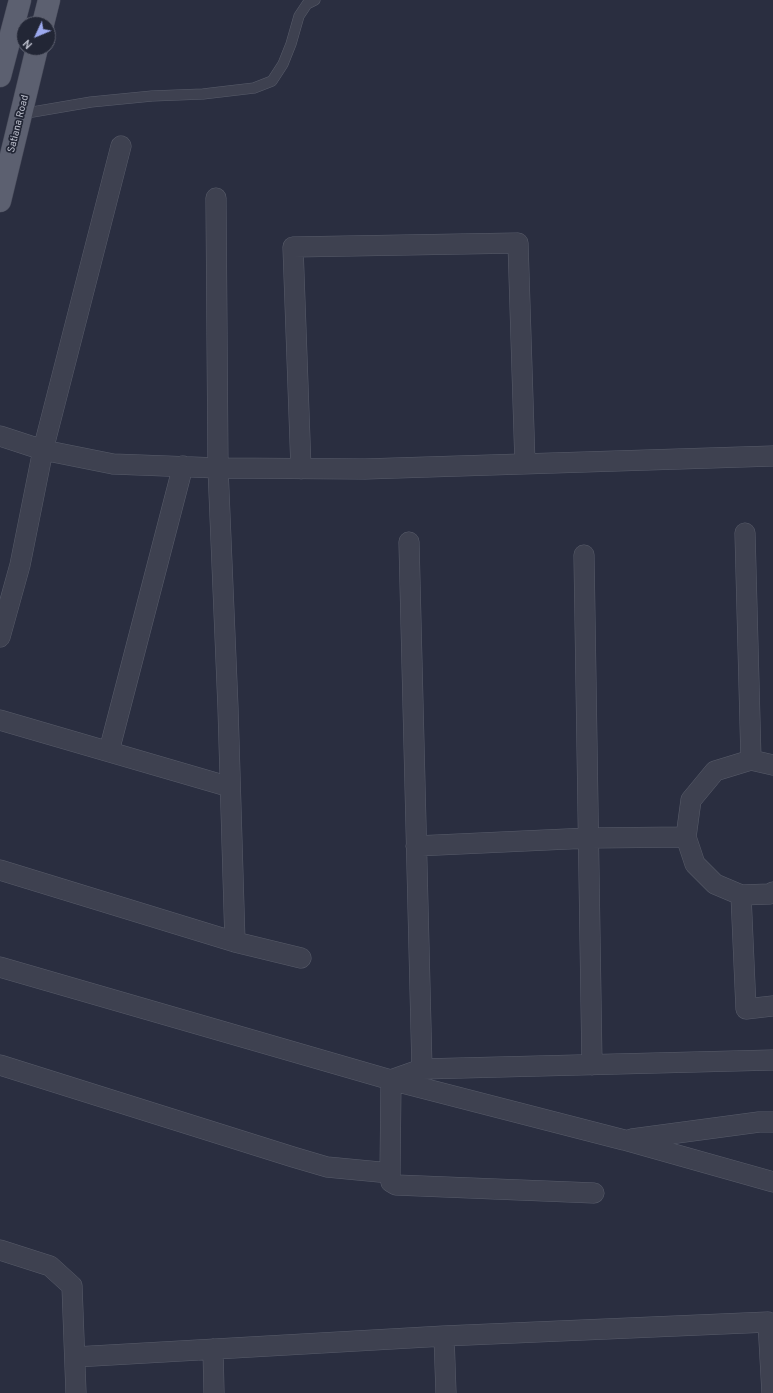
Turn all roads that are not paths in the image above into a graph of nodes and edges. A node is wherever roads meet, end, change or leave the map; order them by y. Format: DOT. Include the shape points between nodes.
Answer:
graph roads {
  1 [pos="20,0"];
  2 [pos="49,0"];
  3 [pos="316,0"];
  4 [pos="45,16"];
  5 [pos="11,37"];
  6 [pos="35,56"];
  7 [pos="0,76"];
  8 [pos="21,114"];
  9 [pos="121,146"];
  10 [pos="216,198"];
  11 [pos="0,201"];
  12 [pos="0,436"];
  13 [pos="43,450"];
  14 [pos="773,456"];
  15 [pos="525,464"];
  16 [pos="183,466"];
  17 [pos="218,468"];
  18 [pos="301,469"];
  19 [pos="745,533"];
  20 [pos="409,542"];
  21 [pos="584,555"];
  22 [pos="0,637"];
  23 [pos="0,720"];
  24 [pos="109,751"];
  25 [pos="751,760"];
  26 [pos="773,765"];
  27 [pos="230,787"];
  28 [pos="686,837"];
  29 [pos="588,838"];
  30 [pos="416,846"];
  31 [pos="0,870"];
  32 [pos="773,892"];
  33 [pos="741,895"];
  34 [pos="235,942"];
  35 [pos="301,958"];
  36 [pos="0,967"];
  37 [pos="773,1006"];
  38 [pos="773,1060"];
  39 [pos="0,1065"];
  40 [pos="592,1065"];
  41 [pos="422,1069"];
  42 [pos="391,1080"];
  43 [pos="773,1122"];
  44 [pos="624,1140"];
  45 [pos="390,1173"];
  46 [pos="773,1182"];
  47 [pos="594,1193"];
  48 [pos="0,1250"];
  49 [pos="444,1336"];
  50 [pos="213,1349"];
  51 [pos="75,1358"];
  52 [pos="76,1393"];
  53 [pos="214,1393"];
  54 [pos="446,1393"];
  55 [pos="772,1393"];
  1 -- 5 [label="main road"];
  2 -- 4 [label="main road"];
  3 -- 8 [label="lane" via="307,4 299,16 284,64 272,81 254,88 90,102"];
  5 -- 7 [label="main road"];
  6 -- 8 [label="main road, Satiana Road"];
  8 -- 11 [label="main road, Satiana Road"];
  9 -- 13 [label="street"];
  10 -- 17 [label="street"];
  12 -- 13 [label="street"];
  13 -- 16 [label="street" via="113,464"];
  13 -- 22 [label="street" via="20,565"];
  14 -- 15 [label="street"];
  15 -- 18 [label="street" via="365,470"];
  15 -- 18 [label="street" via="518,244 293,247"];
  16 -- 17 [label="street"];
  16 -- 24 [label="street"];
  17 -- 18 [label="street"];
  17 -- 27 [label="street"];
  19 -- 25 [label="street"];
  20 -- 30 [label="street"];
  21 -- 29 [label="street"];
  23 -- 24 [label="street"];
  24 -- 27 [label="street"];
  25 -- 26 [label="street"];
  25 -- 28 [label="street" via="715,771 691,800"];
  27 -- 34 [label="street"];
  28 -- 29 [label="street"];
  28 -- 33 [label="street" via="695,864 715,884"];
  29 -- 30 [label="street"];
  29 -- 40 [label="street"];
  30 -- 41 [label="street"];
  31 -- 34 [label="street"];
  32 -- 33 [label="street"];
  33 -- 37 [label="street" via="746,1009"];
  34 -- 35 [label="street"];
  36 -- 42 [label="street"];
  38 -- 40 [label="street"];
  39 -- 45 [label="street" via="293,1158 327,1167"];
  40 -- 41 [label="street"];
  41 -- 42 [label="street"];
  42 -- 44 [label="street"];
  42 -- 45 [label="street"];
  43 -- 44 [label="street"];
  44 -- 46 [label="street"];
  45 -- 47 [label="street" via="391,1182 396,1186"];
  48 -- 51 [label="street" via="50,1266 72,1286"];
  49 -- 50 [label="street"];
  49 -- 54 [label="street"];
  49 -- 55 [label="street" via="768,1322"];
  50 -- 51 [label="street"];
  50 -- 53 [label="street"];
  51 -- 52 [label="street"];
}
